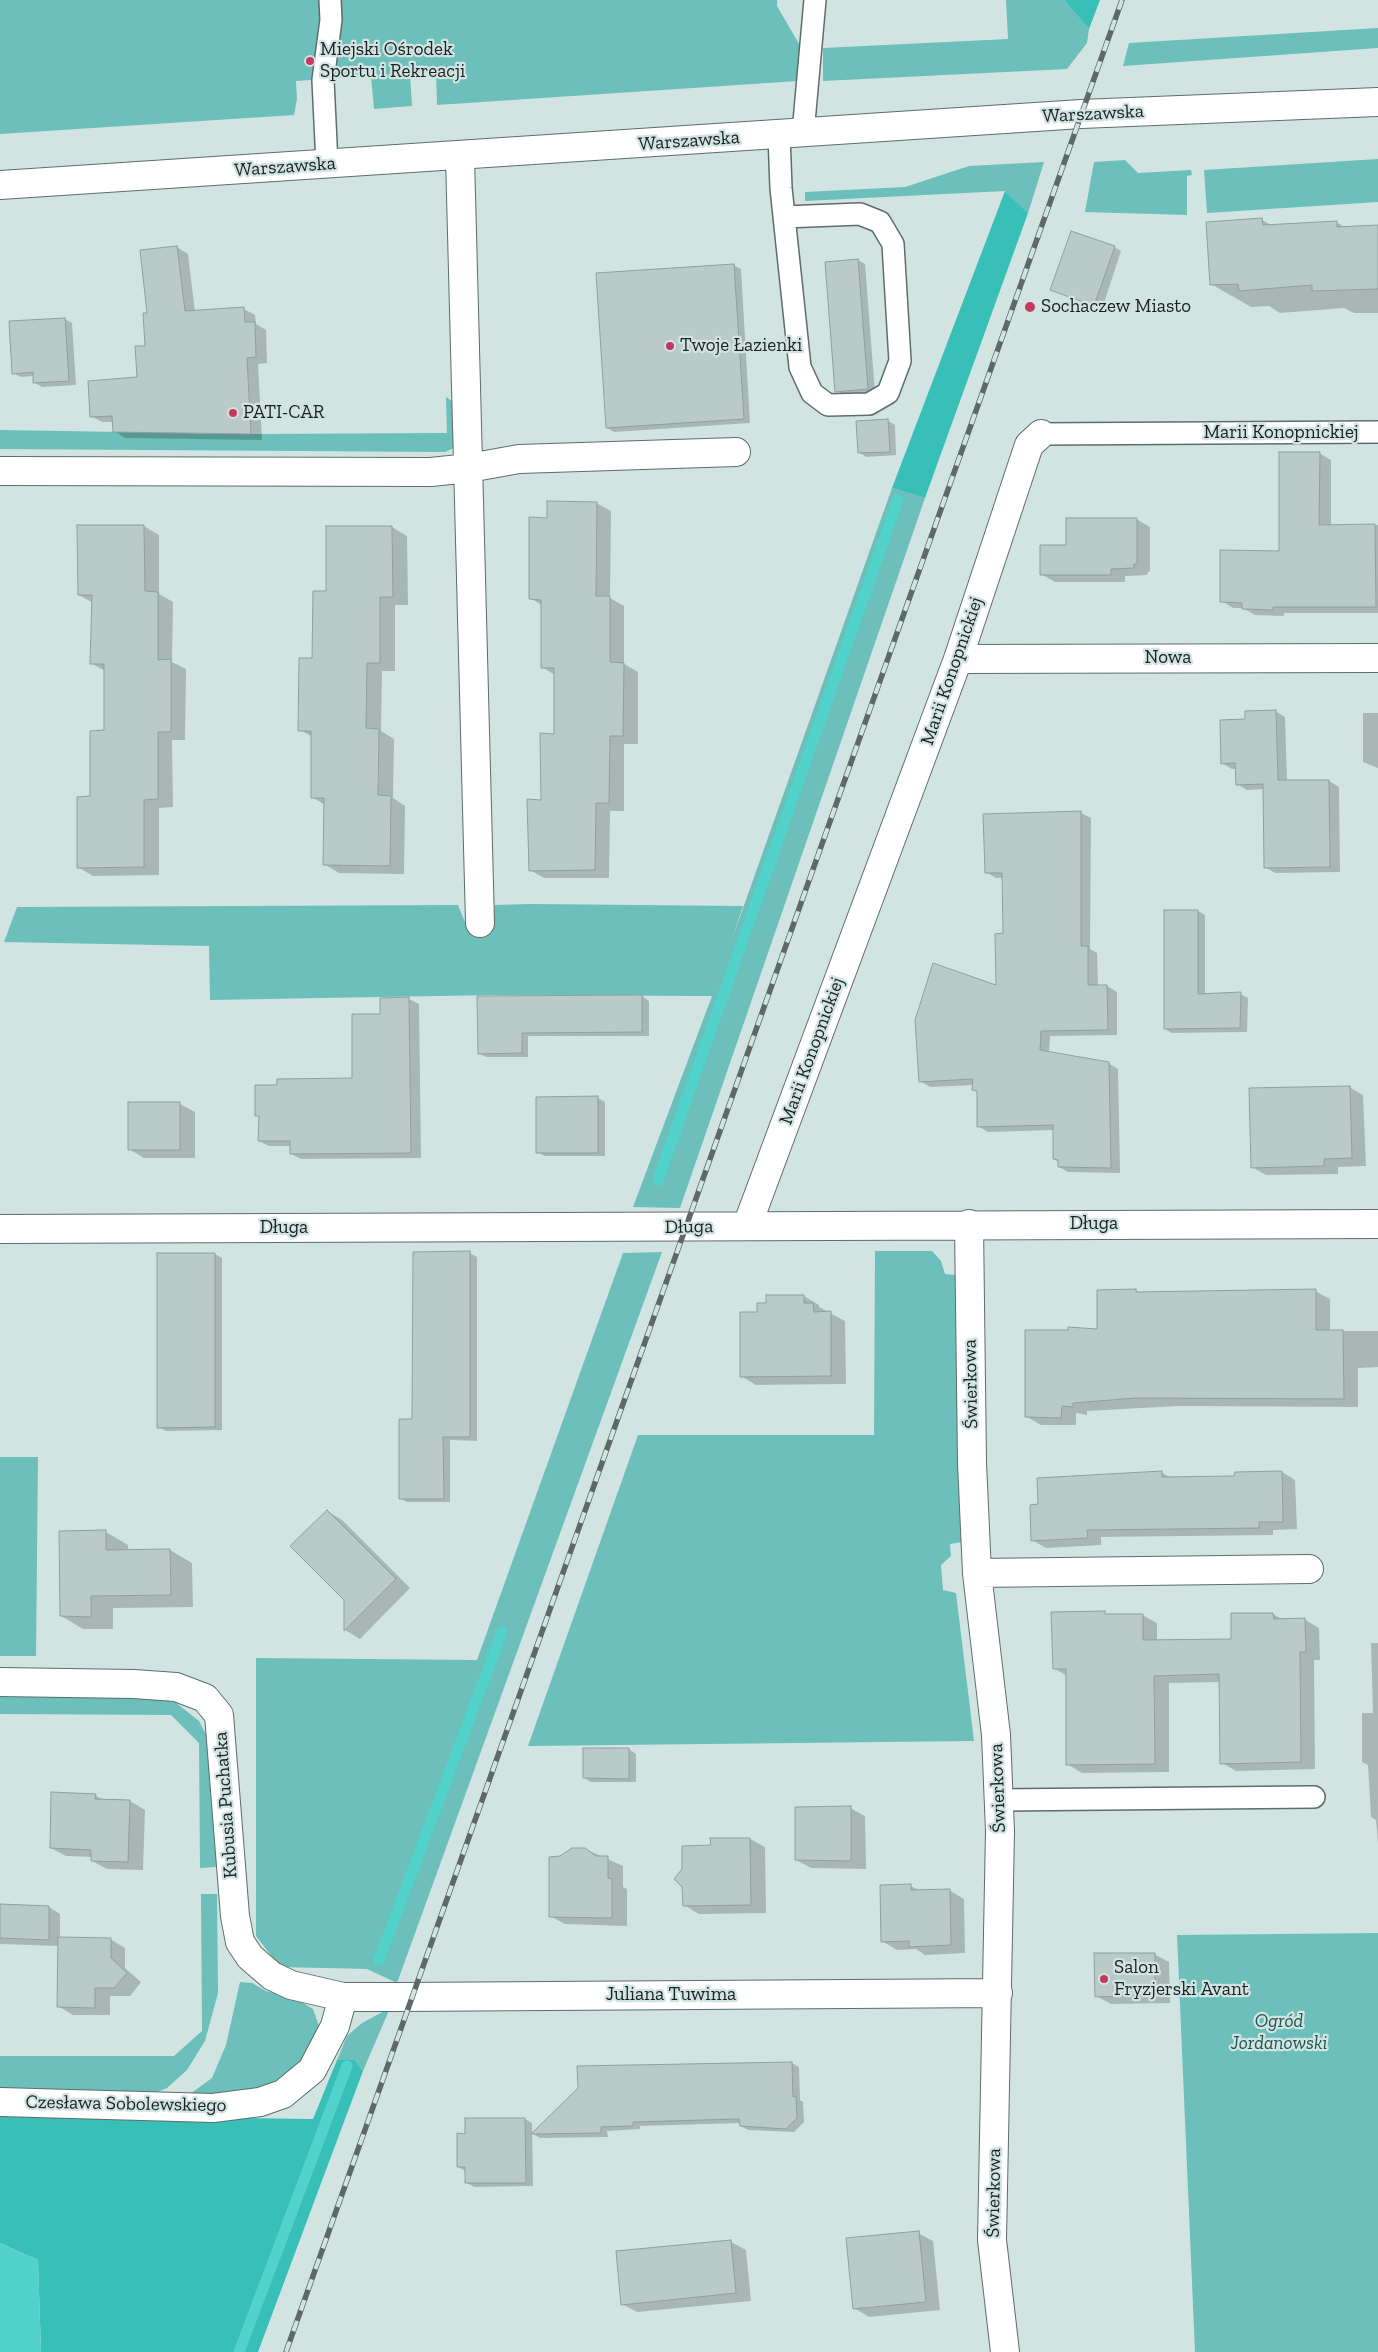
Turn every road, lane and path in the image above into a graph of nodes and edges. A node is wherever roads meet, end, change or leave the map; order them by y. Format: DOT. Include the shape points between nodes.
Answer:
graph roads {
  1 [pos="330,0"];
  2 [pos="815,0"];
  3 [pos="1378,102"];
  4 [pos="791,134"];
  5 [pos="460,157"];
  6 [pos="327,164"];
  7 [pos="0,185"];
  8 [pos="784,217"];
  9 [pos="1378,432"];
  10 [pos="1041,434"];
  11 [pos="736,452"];
  12 [pos="469,468"];
  13 [pos="0,471"];
  14 [pos="1378,658"];
  15 [pos="958,659"];
  16 [pos="480,923"];
  17 [pos="969,1224"];
  18 [pos="1378,1224"];
  19 [pos="747,1226"];
  20 [pos="0,1229"];
  21 [pos="1309,1569"];
  22 [pos="978,1573"];
  23 [pos="0,1682"];
  24 [pos="1314,1797"];
  25 [pos="999,1800"];
  26 [pos="998,1993"];
  27 [pos="343,1997"];
  28 [pos="0,2102"];
  29 [pos="1005,2352"];
  1 -- 6 [label="lane" via="331,20 323,80"];
  2 -- 4 [label="lane"];
  3 -- 4 [label="street, Warszawska" via="1081,114"];
  4 -- 5 [label="street, Warszawska"];
  4 -- 8 [label="lane"];
  5 -- 6 [label="street, Warszawska"];
  5 -- 12 [label="street"];
  6 -- 7 [label="street, Warszawska"];
  8 -- 8 [label="lane" via="800,367 812,394 828,405 869,404 888,393 900,361 893,244 880,222 860,214"];
  9 -- 10 [label="lane, Marii Konopnickiej"];
  10 -- 15 [label="street, Marii Konopnickiej" via="1029,445"];
  11 -- 12 [label="street" via="519,459"];
  12 -- 13 [label="street" via="431,472"];
  12 -- 16 [label="street"];
  14 -- 15 [label="street, Nowa"];
  15 -- 19 [label="street, Marii Konopnickiej"];
  17 -- 18 [label="street, Długa"];
  17 -- 19 [label="street, Długa"];
  17 -- 22 [label="street, Świerkowa" via="972,1463"];
  19 -- 20 [label="street, Długa"];
  21 -- 22 [label="street"];
  22 -- 25 [label="street, Świerkowa" via="996,1735"];
  23 -- 27 [label="street, Kubusia Puchatka" via="176,1687 205,1698 219,1715 235,1916 240,1942 250,1957 272,1976 291,1985"];
  24 -- 25 [label="lane"];
  25 -- 26 [label="street, Świerkowa"];
  26 -- 27 [label="street, Juliana Tuwima"];
  26 -- 29 [label="street, Świerkowa" via="992,2240"];
  27 -- 28 [label="street, Czesława Sobolewskiego" via="335,2026 312,2070 283,2094 260,2102 213,2108"];
}
